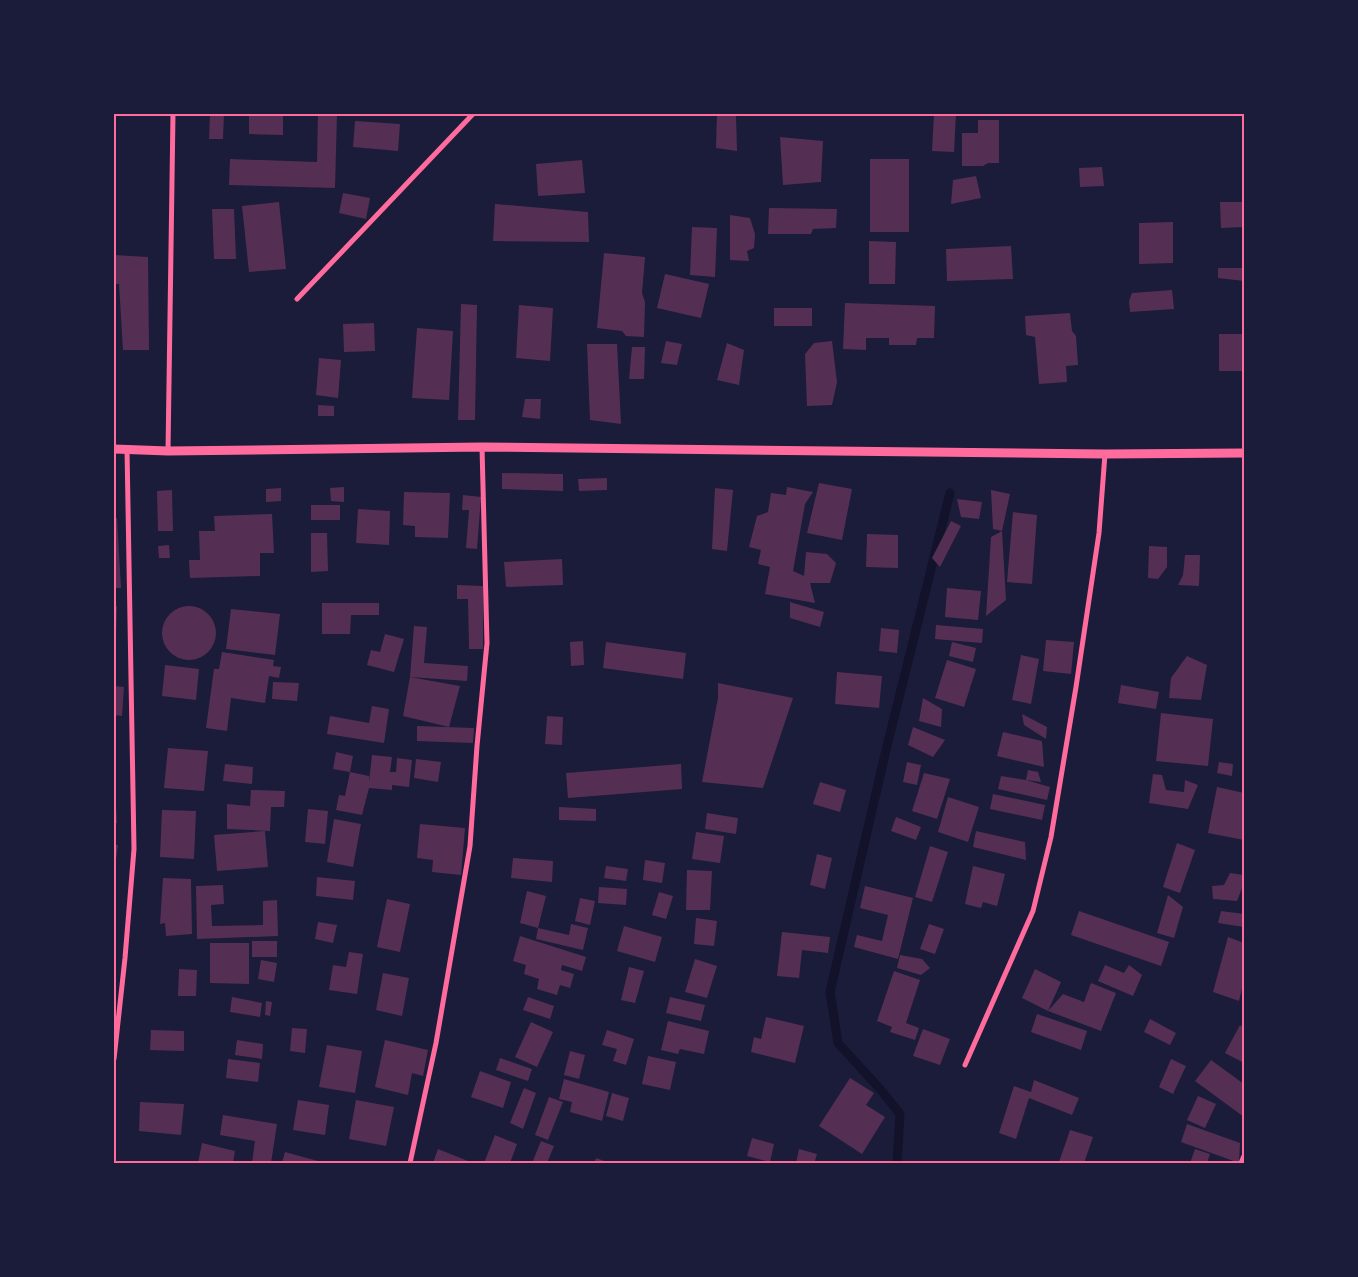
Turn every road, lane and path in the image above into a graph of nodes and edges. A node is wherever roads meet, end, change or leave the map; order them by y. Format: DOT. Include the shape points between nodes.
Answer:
graph roads {
  1 [pos="173,114"];
  2 [pos="473,114"];
  3 [pos="296,299"];
  4 [pos="482,447"];
  5 [pos="114,449"];
  6 [pos="127,449"];
  7 [pos="168,451"];
  8 [pos="1244,453"];
  9 [pos="1105,454"];
  10 [pos="114,1059"];
  11 [pos="966,1065"];
  12 [pos="1244,1156"];
  13 [pos="410,1163"];
  14 [pos="1241,1163"];
  1 -- 7 [label="street"];
  2 -- 3 [label="street"];
  4 -- 7 [label="street"];
  4 -- 9 [label="street"];
  4 -- 13 [label="street" via="487,643 470,846 436,1043"];
  5 -- 6 [label="street"];
  6 -- 7 [label="street"];
  6 -- 10 [label="street" via="134,849"];
  8 -- 9 [label="street"];
  9 -- 11 [label="street" via="1097,542 1051,837 1033,911"];
  12 -- 14 [label="street"];
}
